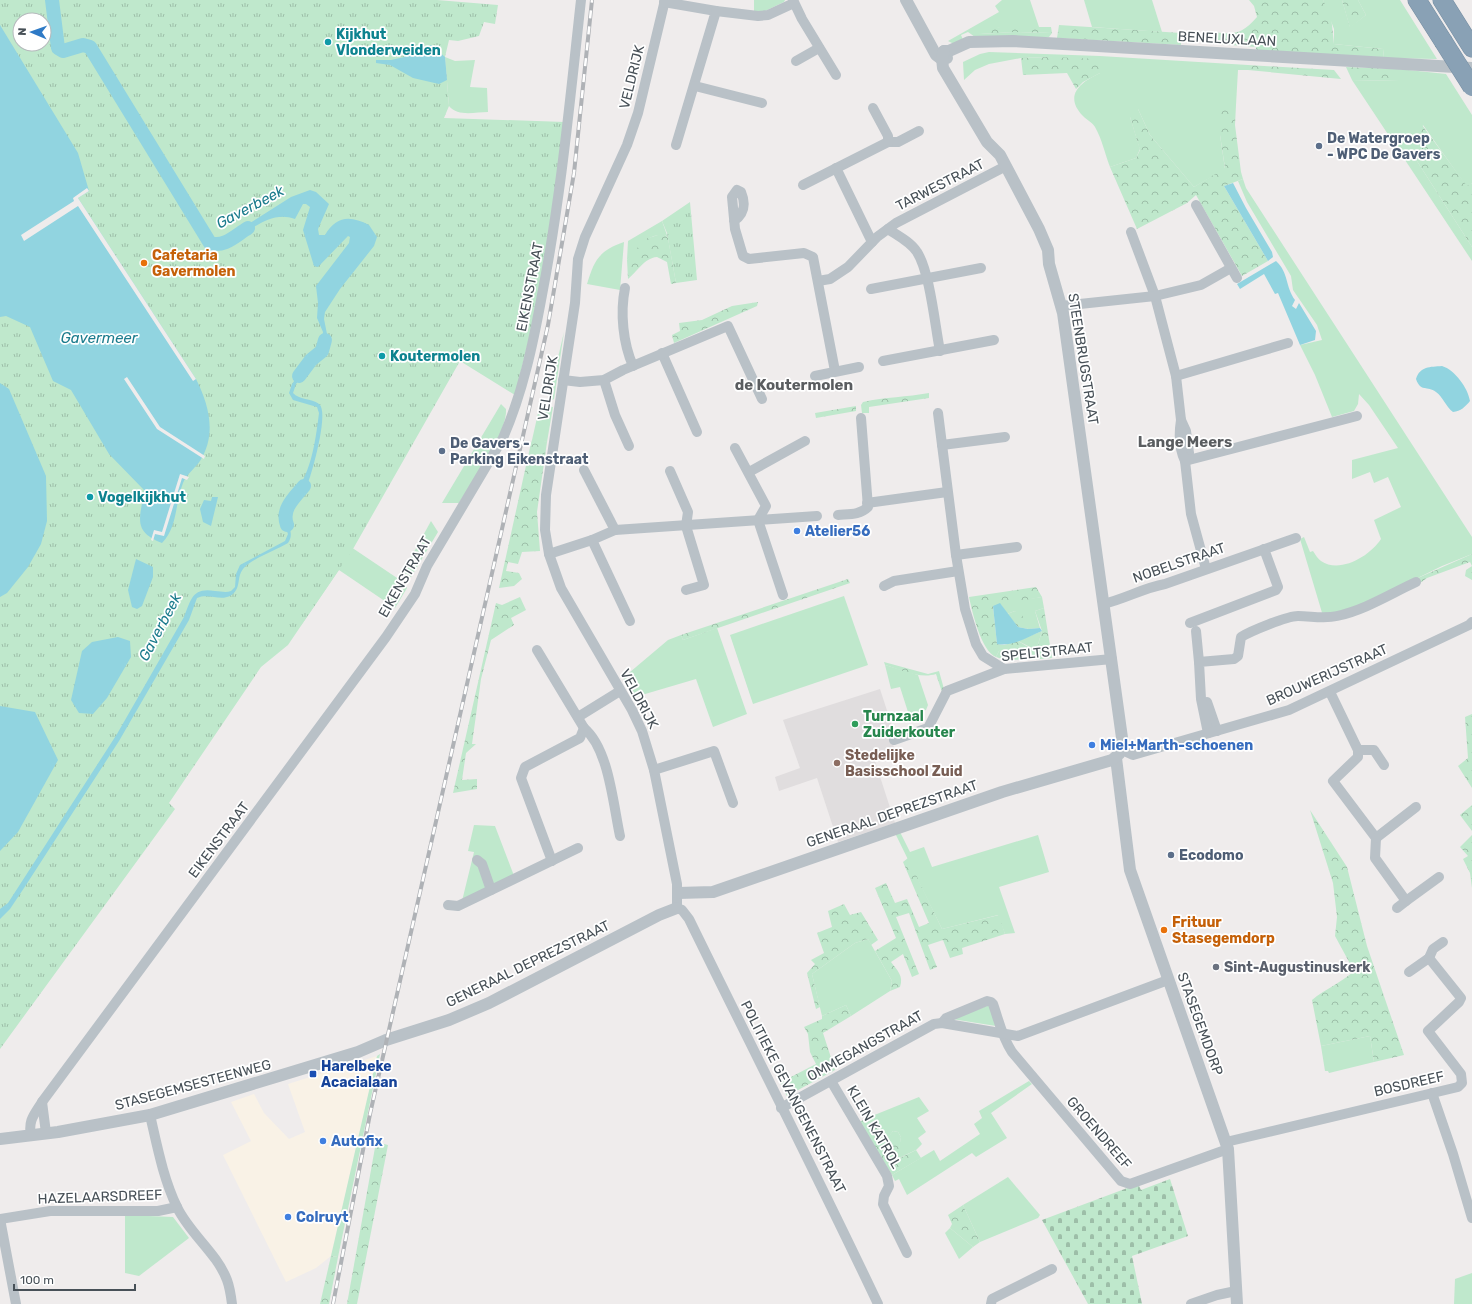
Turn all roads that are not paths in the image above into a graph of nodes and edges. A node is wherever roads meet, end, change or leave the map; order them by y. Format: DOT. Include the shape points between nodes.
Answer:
graph roads {
  1 [pos="581,0"];
  2 [pos="906,0"];
  3 [pos="1417,0"];
  4 [pos="1442,0"];
  5 [pos="664,1"];
  6 [pos="794,2"];
  7 [pos="716,10"];
  8 [pos="1470,45"];
  9 [pos="819,48"];
  10 [pos="943,55"];
  11 [pos="796,61"];
  12 [pos="1472,68"];
  13 [pos="836,75"];
  14 [pos="695,86"];
  15 [pos="1472,87"];
  16 [pos="762,103"];
  17 [pos="873,108"];
  18 [pos="919,131"];
  19 [pos="888,142"];
  20 [pos="676,145"];
  21 [pos="1006,166"];
  22 [pos="836,168"];
  23 [pos="803,185"];
  24 [pos="1196,205"];
  25 [pos="734,221"];
  26 [pos="888,229"];
  27 [pos="1131,232"];
  28 [pos="872,242"];
  29 [pos="981,268"];
  30 [pos="1231,268"];
  31 [pos="1237,278"];
  32 [pos="927,279"];
  33 [pos="818,281"];
  34 [pos="625,288"];
  35 [pos="870,289"];
  36 [pos="1156,296"];
  37 [pos="1061,306"];
  38 [pos="994,340"];
  39 [pos="1288,343"];
  40 [pos="940,351"];
  41 [pos="662,353"];
  42 [pos="883,362"];
  43 [pos="633,366"];
  44 [pos="859,367"];
  45 [pos="835,372"];
  46 [pos="815,376"];
  47 [pos="1176,376"];
  48 [pos="564,380"];
  49 [pos="604,380"];
  50 [pos="762,399"];
  51 [pos="938,414"];
  52 [pos="1357,416"];
  53 [pos="861,418"];
  54 [pos="697,432"];
  55 [pos="1005,437"];
  56 [pos="805,441"];
  57 [pos="942,445"];
  58 [pos="629,446"];
  59 [pos="735,448"];
  60 [pos="1185,461"];
  61 [pos="584,470"];
  62 [pos="670,471"];
  63 [pos="749,472"];
  64 [pos="947,492"];
  65 [pos="868,503"];
  66 [pos="838,515"];
  67 [pos="817,516"];
  68 [pos="758,520"];
  69 [pos="686,526"];
  70 [pos="615,530"];
  71 [pos="1296,538"];
  72 [pos="592,540"];
  73 [pos="1017,546"];
  74 [pos="1264,549"];
  75 [pos="549,554"];
  76 [pos="956,555"];
  77 [pos="1206,569"];
  78 [pos="958,571"];
  79 [pos="1416,582"];
  80 [pos="884,586"];
  81 [pos="686,590"];
  82 [pos="783,595"];
  83 [pos="1103,604"];
  84 [pos="630,621"];
  85 [pos="1190,623"];
  86 [pos="1471,625"];
  87 [pos="1196,631"];
  88 [pos="537,650"];
  89 [pos="1112,659"];
  90 [pos="1198,662"];
  91 [pos="1004,669"];
  92 [pos="620,691"];
  93 [pos="1330,692"];
  94 [pos="578,717"];
  95 [pos="584,728"];
  96 [pos="1213,732"];
  97 [pos="894,740"];
  98 [pos="1358,750"];
  99 [pos="1119,754"];
  100 [pos="1384,765"];
  101 [pos="654,770"];
  102 [pos="733,803"];
  103 [pos="1416,807"];
  104 [pos="620,836"];
  105 [pos="1376,838"];
  106 [pos="578,848"];
  107 [pos="478,860"];
  108 [pos="552,861"];
  109 [pos="1440,877"];
  110 [pos="491,890"];
  111 [pos="678,893"];
  112 [pos="1406,901"];
  113 [pos="448,905"];
  114 [pos="677,908"];
  115 [pos="1397,908"];
  116 [pos="1443,942"];
  117 [pos="1429,958"];
  118 [pos="1409,972"];
  119 [pos="1168,980"];
  120 [pos="942,1023"];
  121 [pos="1002,1033"];
  122 [pos="389,1039"];
  123 [pos="831,1081"];
  124 [pos="1432,1093"];
  125 [pos="42,1102"];
  126 [pos="781,1108"];
  127 [pos="150,1115"];
  128 [pos="46,1133"];
  129 [pos="31,1136"];
  130 [pos="0,1139"];
  131 [pos="1227,1145"];
  132 [pos="177,1207"];
  133 [pos="1472,1218"];
  134 [pos="0,1219"];
  135 [pos="908,1253"];
  136 [pos="1052,1269"];
  137 [pos="1236,1291"];
  138 [pos="16,1304"];
  139 [pos="232,1304"];
  140 [pos="878,1304"];
  141 [pos="991,1304"];
  142 [pos="1191,1304"];
  143 [pos="1237,1304"];
  1 -- 125 [label="street, EIKENSTRAAT" via="555,228 531,354 503,438 427,566 415,594 386,637"];
  2 -- 10 [label="street, STEENBRUGSTRAAT" via="936,55"];
  3 -- 15 [label="highway, bridge"];
  4 -- 8 [label="highway"];
  5 -- 7 [label="street"];
  5 -- 48 [label="street, VELDRIJK" via="638,113 627,145 580,250"];
  6 -- 7 [label="street" via="768,15"];
  6 -- 9 [label="street"];
  7 -- 14 [label="street"];
  9 -- 11 [label="street"];
  9 -- 13 [label="street"];
  10 -- 12 [label="street, BENELUXLAAN" via="959,55 981,42 1013,41"];
  10 -- 21 [label="street, STEENBRUGSTRAAT" via="944,68 987,142 1000,155"];
  14 -- 16 [label="street"];
  14 -- 20 [label="street"];
  17 -- 19 [label="street" via="888,136"];
  18 -- 19 [label="street" via="898,142"];
  19 -- 22 [label="street"];
  21 -- 26 [label="street, TARWESTRAAT"];
  21 -- 37 [label="street, STEENBRUGSTRAAT" via="1048,250 1049,264"];
  22 -- 23 [label="street"];
  22 -- 28 [label="street"];
  24 -- 30 [label="street"];
  25 -- 33 [label="street" via="742,256 749,259 804,253 813,257"];
  26 -- 28 [label="street, TARWESTRAAT"];
  26 -- 32 [label="street, TARWESTRAAT" via="917,252"];
  27 -- 36 [label="street"];
  28 -- 33 [label="street, TARWESTRAAT" via="848,267 830,279"];
  29 -- 32 [label="street"];
  30 -- 31 [label="street"];
  30 -- 36 [label="street" via="1201,285"];
  32 -- 35 [label="street"];
  32 -- 40 [label="street, TARWESTRAAT"];
  33 -- 45 [label="street"];
  34 -- 43 [label="street" via="622,316 628,356"];
  36 -- 37 [label="street"];
  36 -- 47 [label="street"];
  37 -- 83 [label="street, STEENBRUGSTRAAT"];
  38 -- 40 [label="street"];
  39 -- 47 [label="street"];
  40 -- 42 [label="street"];
  41 -- 43 [label="street"];
  41 -- 50 [label="street" via="728,326"];
  41 -- 54 [label="street"];
  43 -- 49 [label="street"];
  44 -- 45 [label="street"];
  45 -- 46 [label="street"];
  47 -- 60 [label="street" via="1181,420 1186,431 1188,453"];
  48 -- 49 [label="street"];
  48 -- 75 [label="street, VELDRIJK" via="546,495 545,530"];
  49 -- 58 [label="street" via="615,415"];
  51 -- 57 [label="street"];
  52 -- 60 [label="street"];
  53 -- 65 [label="street"];
  55 -- 57 [label="street"];
  56 -- 63 [label="street"];
  57 -- 64 [label="street"];
  59 -- 63 [label="street"];
  60 -- 77 [label="street" via="1191,514"];
  61 -- 70 [label="street"];
  62 -- 69 [label="street" via="688,512"];
  63 -- 68 [label="street" via="766,506"];
  64 -- 65 [label="street"];
  64 -- 76 [label="street"];
  65 -- 66 [label="street" via="868,507 863,511"];
  67 -- 68 [label="street"];
  68 -- 69 [label="street"];
  68 -- 82 [label="street"];
  69 -- 70 [label="street"];
  69 -- 81 [label="street" via="704,585"];
  70 -- 72 [label="street"];
  71 -- 74 [label="street, NOBELSTRAAT"];
  72 -- 75 [label="street"];
  72 -- 84 [label="street"];
  73 -- 76 [label="street"];
  74 -- 77 [label="street, NOBELSTRAAT"];
  74 -- 85 [label="street" via="1278,587 1276,590"];
  75 -- 92 [label="street, VELDRIJK" via="554,573 567,601"];
  76 -- 78 [label="street"];
  77 -- 83 [label="street, NOBELSTRAAT"];
  78 -- 80 [label="street" via="894,581"];
  78 -- 91 [label="street" via="965,610 976,644 983,656"];
  79 -- 90 [label="street" via="1355,611 1336,617 1297,616 1249,632 1241,637 1238,656 1234,659"];
  83 -- 89 [label="street, STEENBRUGSTRAAT"];
  86 -- 93 [label="street, BROUWERIJSTRAAT"];
  87 -- 90 [label="street"];
  88 -- 94 [label="street"];
  89 -- 91 [label="street, SPELTSTRAAT"];
  89 -- 99 [label="street, STEENBRUGSTRAAT" via="1119,722 1124,738"];
  90 -- 96 [label="street" via="1199,677"];
  91 -- 97 [label="street, SPELTSTRAAT" via="947,691 928,728"];
  92 -- 94 [label="street"];
  92 -- 101 [label="street, VELDRIJK" via="642,731"];
  93 -- 96 [label="street, BROUWERIJSTRAAT" via="1289,710"];
  93 -- 98 [label="street"];
  94 -- 95 [label="street"];
  95 -- 104 [label="street" via="592,735 604,759"];
  95 -- 108 [label="street" via="580,738 525,767 522,773 521,778"];
  96 -- 99 [label="street, BROUWERIJSTRAAT" via="1133,755"];
  98 -- 100 [label="street" via="1374,750"];
  98 -- 105 [label="street" via="1358,757 1333,781"];
  99 -- 111 [label="street, GENERAAL DEPREZSTRAAT" via="1090,767 1002,792 713,892"];
  99 -- 119 [label="street, STASEGEMDORP" via="1129,864"];
  101 -- 102 [label="street" via="714,751"];
  101 -- 111 [label="street, VELDRIJK"];
  103 -- 105 [label="street"];
  105 -- 112 [label="street" via="1375,858"];
  106 -- 108 [label="street"];
  107 -- 110 [label="street" via="482,864"];
  108 -- 110 [label="street"];
  109 -- 112 [label="street"];
  110 -- 113 [label="street" via="458,906"];
  111 -- 114 [label="street, VELDRIJK"];
  112 -- 115 [label="street"];
  114 -- 122 [label="street, GENERAAL DEPREZSTRAAT" via="489,1003 449,1020"];
  114 -- 126 [label="street, POLITIEKE GEVANGENENSTRAAT" via="689,919"];
  116 -- 117 [label="street" via="1433,949"];
  117 -- 118 [label="street"];
  117 -- 124 [label="street, BOSDREEF" via="1461,998 1428,1031 1461,1074 1462,1083 1458,1087"];
  119 -- 121 [label="street, OMMEGANGSTRAAT" via="1018,1036"];
  119 -- 131 [label="street, STASEGEMDORP"];
  120 -- 121 [label="street, OMMEGANGSTRAAT"];
  120 -- 121 [label="street, OMMEGANGSTRAAT" via="946,1018 987,1001 993,1004"];
  120 -- 123 [label="street, OMMEGANGSTRAAT" via="934,1024"];
  121 -- 131 [label="street, GROENDREEF" via="1012,1052 1121,1181 1130,1184"];
  122 -- 127 [label="street, STASEGEMSESTEENWEG" via="337,1059"];
  123 -- 126 [label="street, OMMEGANGSTRAAT"];
  123 -- 135 [label="street, KLEIN KATROL" via="887,1176 889,1186 883,1204"];
  124 -- 131 [label="street, BOSDREEF"];
  124 -- 133 [label="street"];
  125 -- 128 [label="street"];
  125 -- 129 [label="street, EIKENSTRAAT" via="29,1126"];
  126 -- 140 [label="street, POLITIEKE GEVANGENENSTRAAT" via="810,1160"];
  127 -- 128 [label="street, STASEGEMSESTEENWEG"];
  127 -- 132 [label="street" via="159,1153"];
  128 -- 129 [label="street, STASEGEMSESTEENWEG"];
  129 -- 130 [label="street, STASEGEMSESTEENWEG"];
  131 -- 137 [label="street, STASEGEMDORP"];
  132 -- 134 [label="street, HAZELAARSDREEF" via="158,1211 50,1211"];
  132 -- 139 [label="street" via="227,1280"];
  134 -- 138 [label="street"];
  136 -- 141 [label="street" via="992,1299"];
  137 -- 142 [label="street"];
  137 -- 143 [label="street, STASEGEMDORP"];
}
